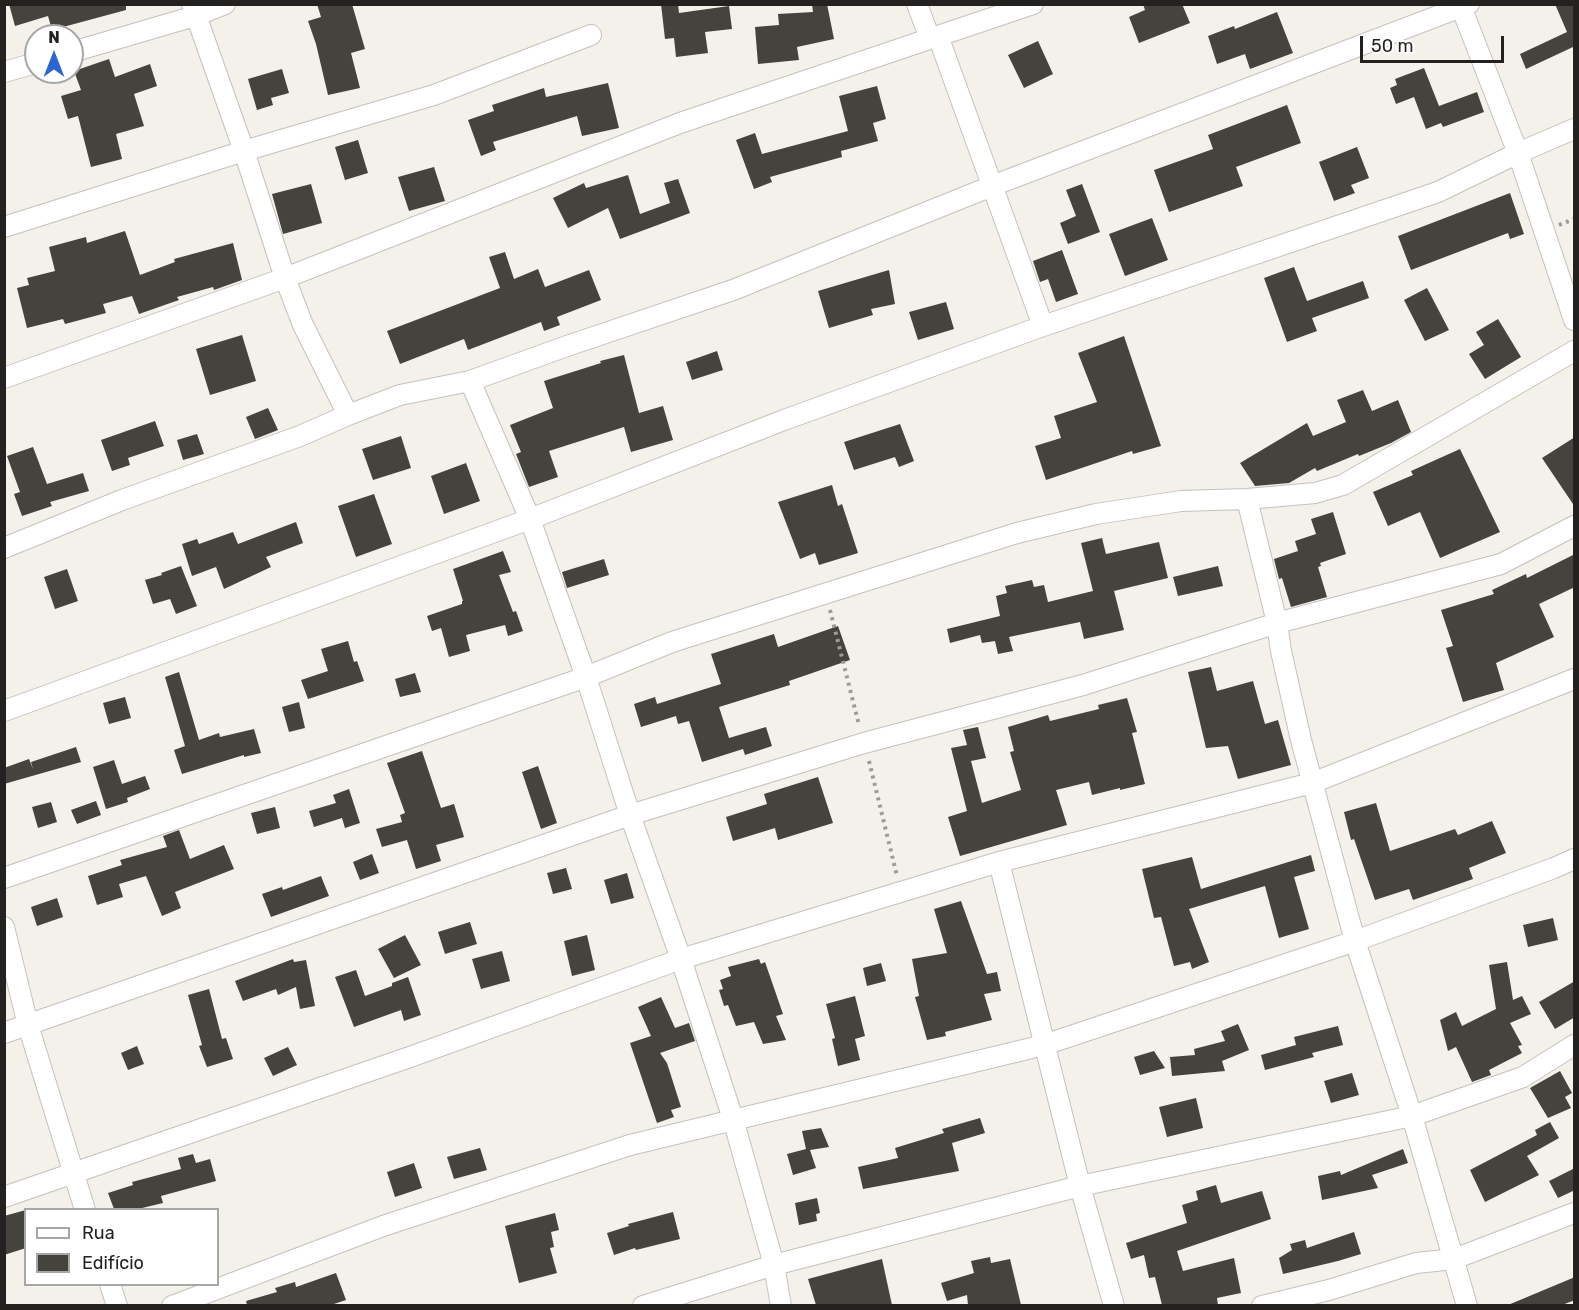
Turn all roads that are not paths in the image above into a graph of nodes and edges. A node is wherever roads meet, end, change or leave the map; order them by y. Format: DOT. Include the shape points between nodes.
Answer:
graph roads {
  1 [pos="225,4"];
  2 [pos="917,4"];
  3 [pos="1034,4"];
  4 [pos="1463,6"];
  5 [pos="194,10"];
  6 [pos="591,35"];
  7 [pos="934,37"];
  8 [pos="84,48"];
  9 [pos="24,66"];
  10 [pos="4,72"];
  11 [pos="1575,129"];
  12 [pos="244,152"];
  13 [pos="1518,153"];
  14 [pos="992,186"];
  15 [pos="4,227"];
  16 [pos="285,278"];
  17 [pos="1575,320"];
  18 [pos="1043,326"];
  19 [pos="1575,351"];
  20 [pos="4,378"];
  21 [pos="470,381"];
  22 [pos="348,416"];
  23 [pos="1247,499"];
  24 [pos="530,519"];
  25 [pos="1575,526"];
  26 [pos="4,548"];
  27 [pos="1277,623"];
  28 [pos="586,676"];
  29 [pos="1575,679"];
  30 [pos="4,711"];
  31 [pos="1312,783"];
  32 [pos="630,815"];
  33 [pos="1575,859"];
  34 [pos="999,862"];
  35 [pos="4,878"];
  36 [pos="4,927"];
  37 [pos="1355,941"];
  38 [pos="681,959"];
  39 [pos="28,1025"];
  40 [pos="4,1033"];
  41 [pos="1044,1045"];
  42 [pos="1575,1045"];
  43 [pos="1412,1116"];
  44 [pos="733,1119"];
  45 [pos="73,1174"];
  46 [pos="1080,1186"];
  47 [pos="4,1197"];
  48 [pos="85,1208"];
  49 [pos="1575,1213"];
  50 [pos="1454,1259"];
  51 [pos="774,1265"];
  52 [pos="111,1286"];
  53 [pos="117,1305"];
  54 [pos="172,1305"];
  55 [pos="643,1305"];
  56 [pos="782,1305"];
  57 [pos="1114,1305"];
  58 [pos="1262,1305"];
  59 [pos="1467,1305"];
  1 -- 5 [label="street"];
  2 -- 7 [label="street"];
  3 -- 7 [label="street"];
  4 -- 13 [label="street"];
  4 -- 14 [label="street"];
  5 -- 8 [label="street"];
  5 -- 12 [label="street"];
  6 -- 12 [label="street" via="434,95"];
  7 -- 14 [label="street"];
  7 -- 16 [label="street" via="680,123"];
  9 -- 10 [label="street"];
  11 -- 13 [label="street"];
  12 -- 15 [label="street"];
  12 -- 16 [label="street"];
  13 -- 17 [label="street"];
  13 -- 18 [label="street" via="1438,192"];
  14 -- 18 [label="street"];
  14 -- 21 [label="street" via="733,290"];
  16 -- 20 [label="street"];
  16 -- 22 [label="street" via="303,325"];
  18 -- 24 [label="street" via="784,420"];
  19 -- 23 [label="street" via="1343,485 1316,493"];
  21 -- 22 [label="street" via="400,395"];
  21 -- 24 [label="street"];
  22 -- 26 [label="street"];
  23 -- 27 [label="street"];
  23 -- 28 [label="street" via="1181,501 1096,514 1017,533 672,642"];
  24 -- 28 [label="street"];
  24 -- 30 [label="street"];
  25 -- 27 [label="street" via="1501,564"];
  27 -- 31 [label="street"];
  27 -- 32 [label="street" via="1083,684 864,743"];
  28 -- 32 [label="street"];
  28 -- 35 [label="street"];
  29 -- 31 [label="street"];
  31 -- 34 [label="street"];
  31 -- 37 [label="street"];
  32 -- 38 [label="street"];
  32 -- 39 [label="street"];
  33 -- 37 [label="street"];
  34 -- 38 [label="street"];
  34 -- 41 [label="street"];
  36 -- 39 [label="street"];
  37 -- 41 [label="street"];
  37 -- 43 [label="street"];
  38 -- 44 [label="street"];
  38 -- 45 [label="street"];
  39 -- 40 [label="street"];
  39 -- 45 [label="street"];
  41 -- 44 [label="street"];
  41 -- 46 [label="street"];
  42 -- 43 [label="street" via="1523,1077"];
  43 -- 46 [label="street"];
  43 -- 50 [label="street"];
  44 -- 51 [label="street"];
  44 -- 54 [label="street" via="630,1145 383,1226"];
  45 -- 47 [label="street"];
  45 -- 48 [label="street"];
  46 -- 51 [label="street"];
  46 -- 57 [label="street"];
  49 -- 50 [label="street"];
  50 -- 58 [label="street" via="1416,1263 1329,1290"];
  50 -- 59 [label="street"];
  51 -- 55 [label="street"];
  51 -- 56 [label="street"];
  52 -- 53 [label="street"];
}
